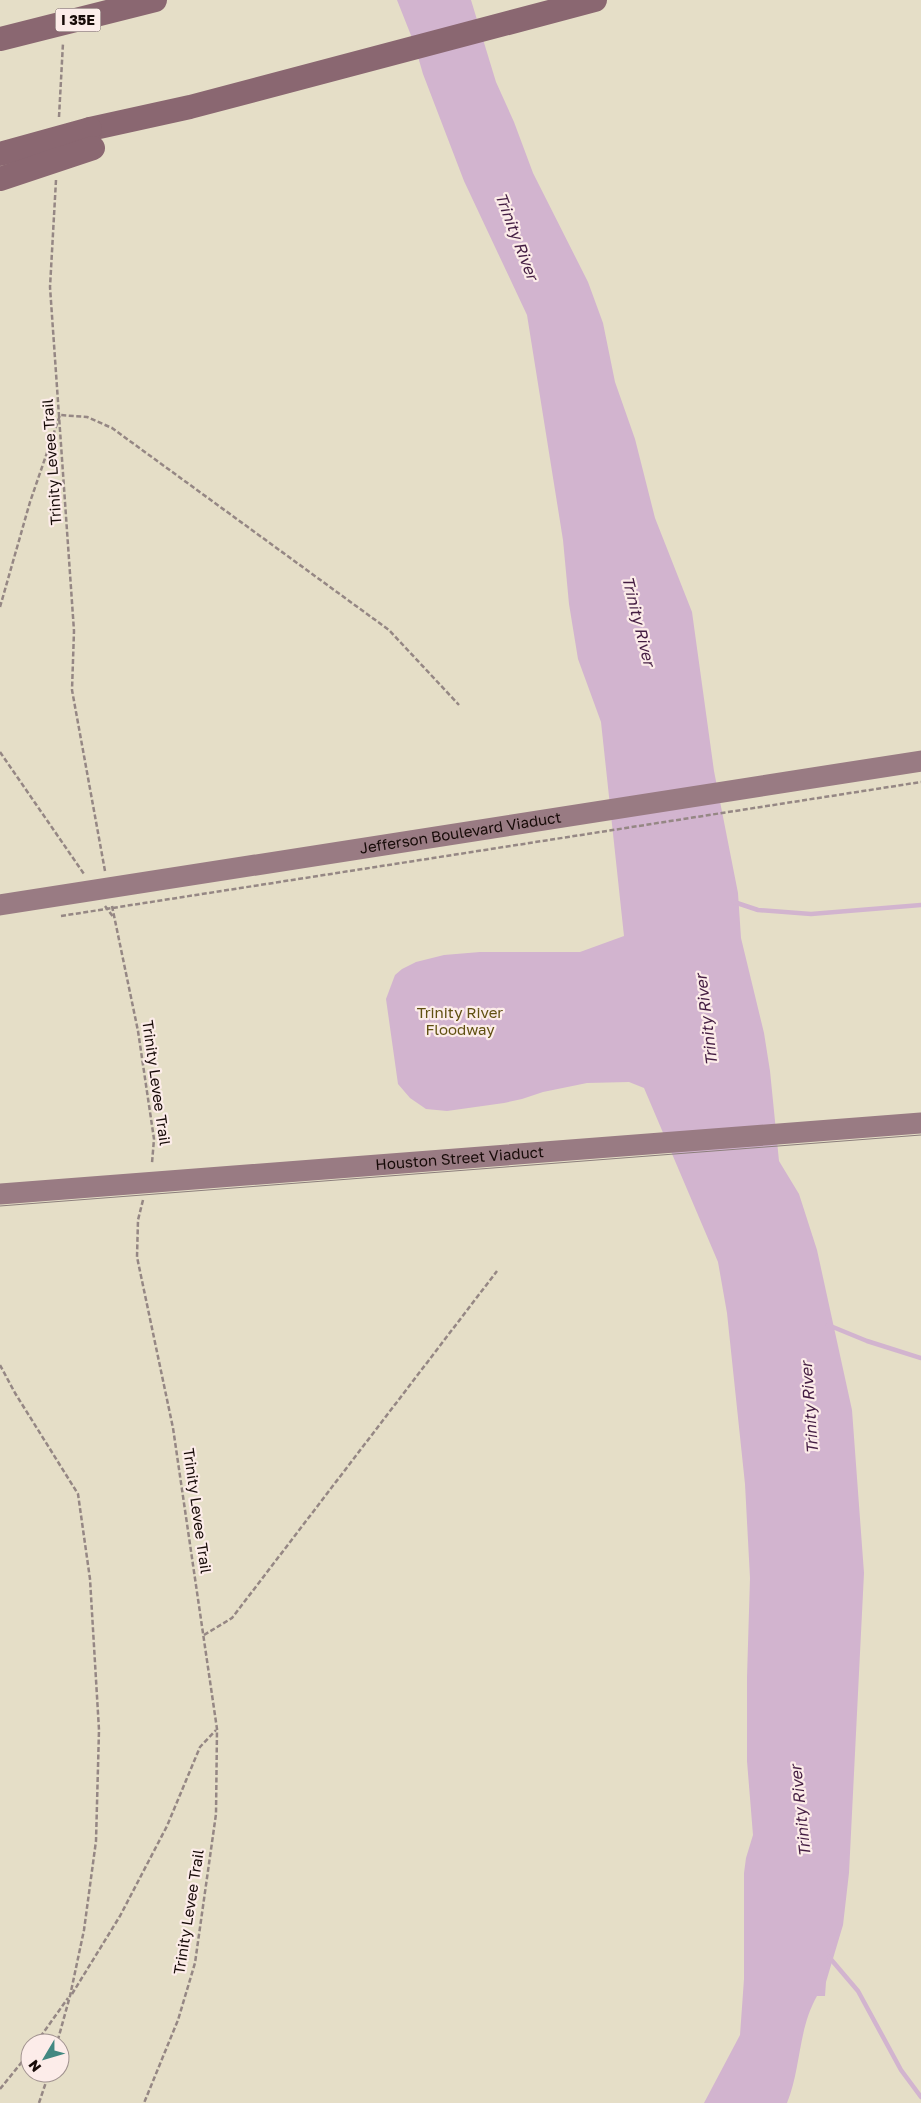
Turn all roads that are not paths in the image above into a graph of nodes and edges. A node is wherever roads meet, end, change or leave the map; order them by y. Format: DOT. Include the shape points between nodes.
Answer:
graph roads {
  1 [pos="155,0"];
  2 [pos="587,1"];
  3 [pos="0,39"];
  4 [pos="190,108"];
  5 [pos="0,154"];
  6 [pos="0,179"];
  7 [pos="921,761"];
  8 [pos="0,906"];
  9 [pos="921,1123"];
  10 [pos="0,1194"];
  1 -- 3 [label="highway, I 35E, bridge"];
  2 -- 4 [label="highway"];
  4 -- 5 [label="highway, bridge" via="90,129"];
  4 -- 6 [label="highway, bridge" via="93,148"];
  7 -- 8 [label="main road, Jefferson Boulevard Viaduct, bridge"];
  9 -- 10 [label="main road, Houston Street Viaduct, bridge"];
}
